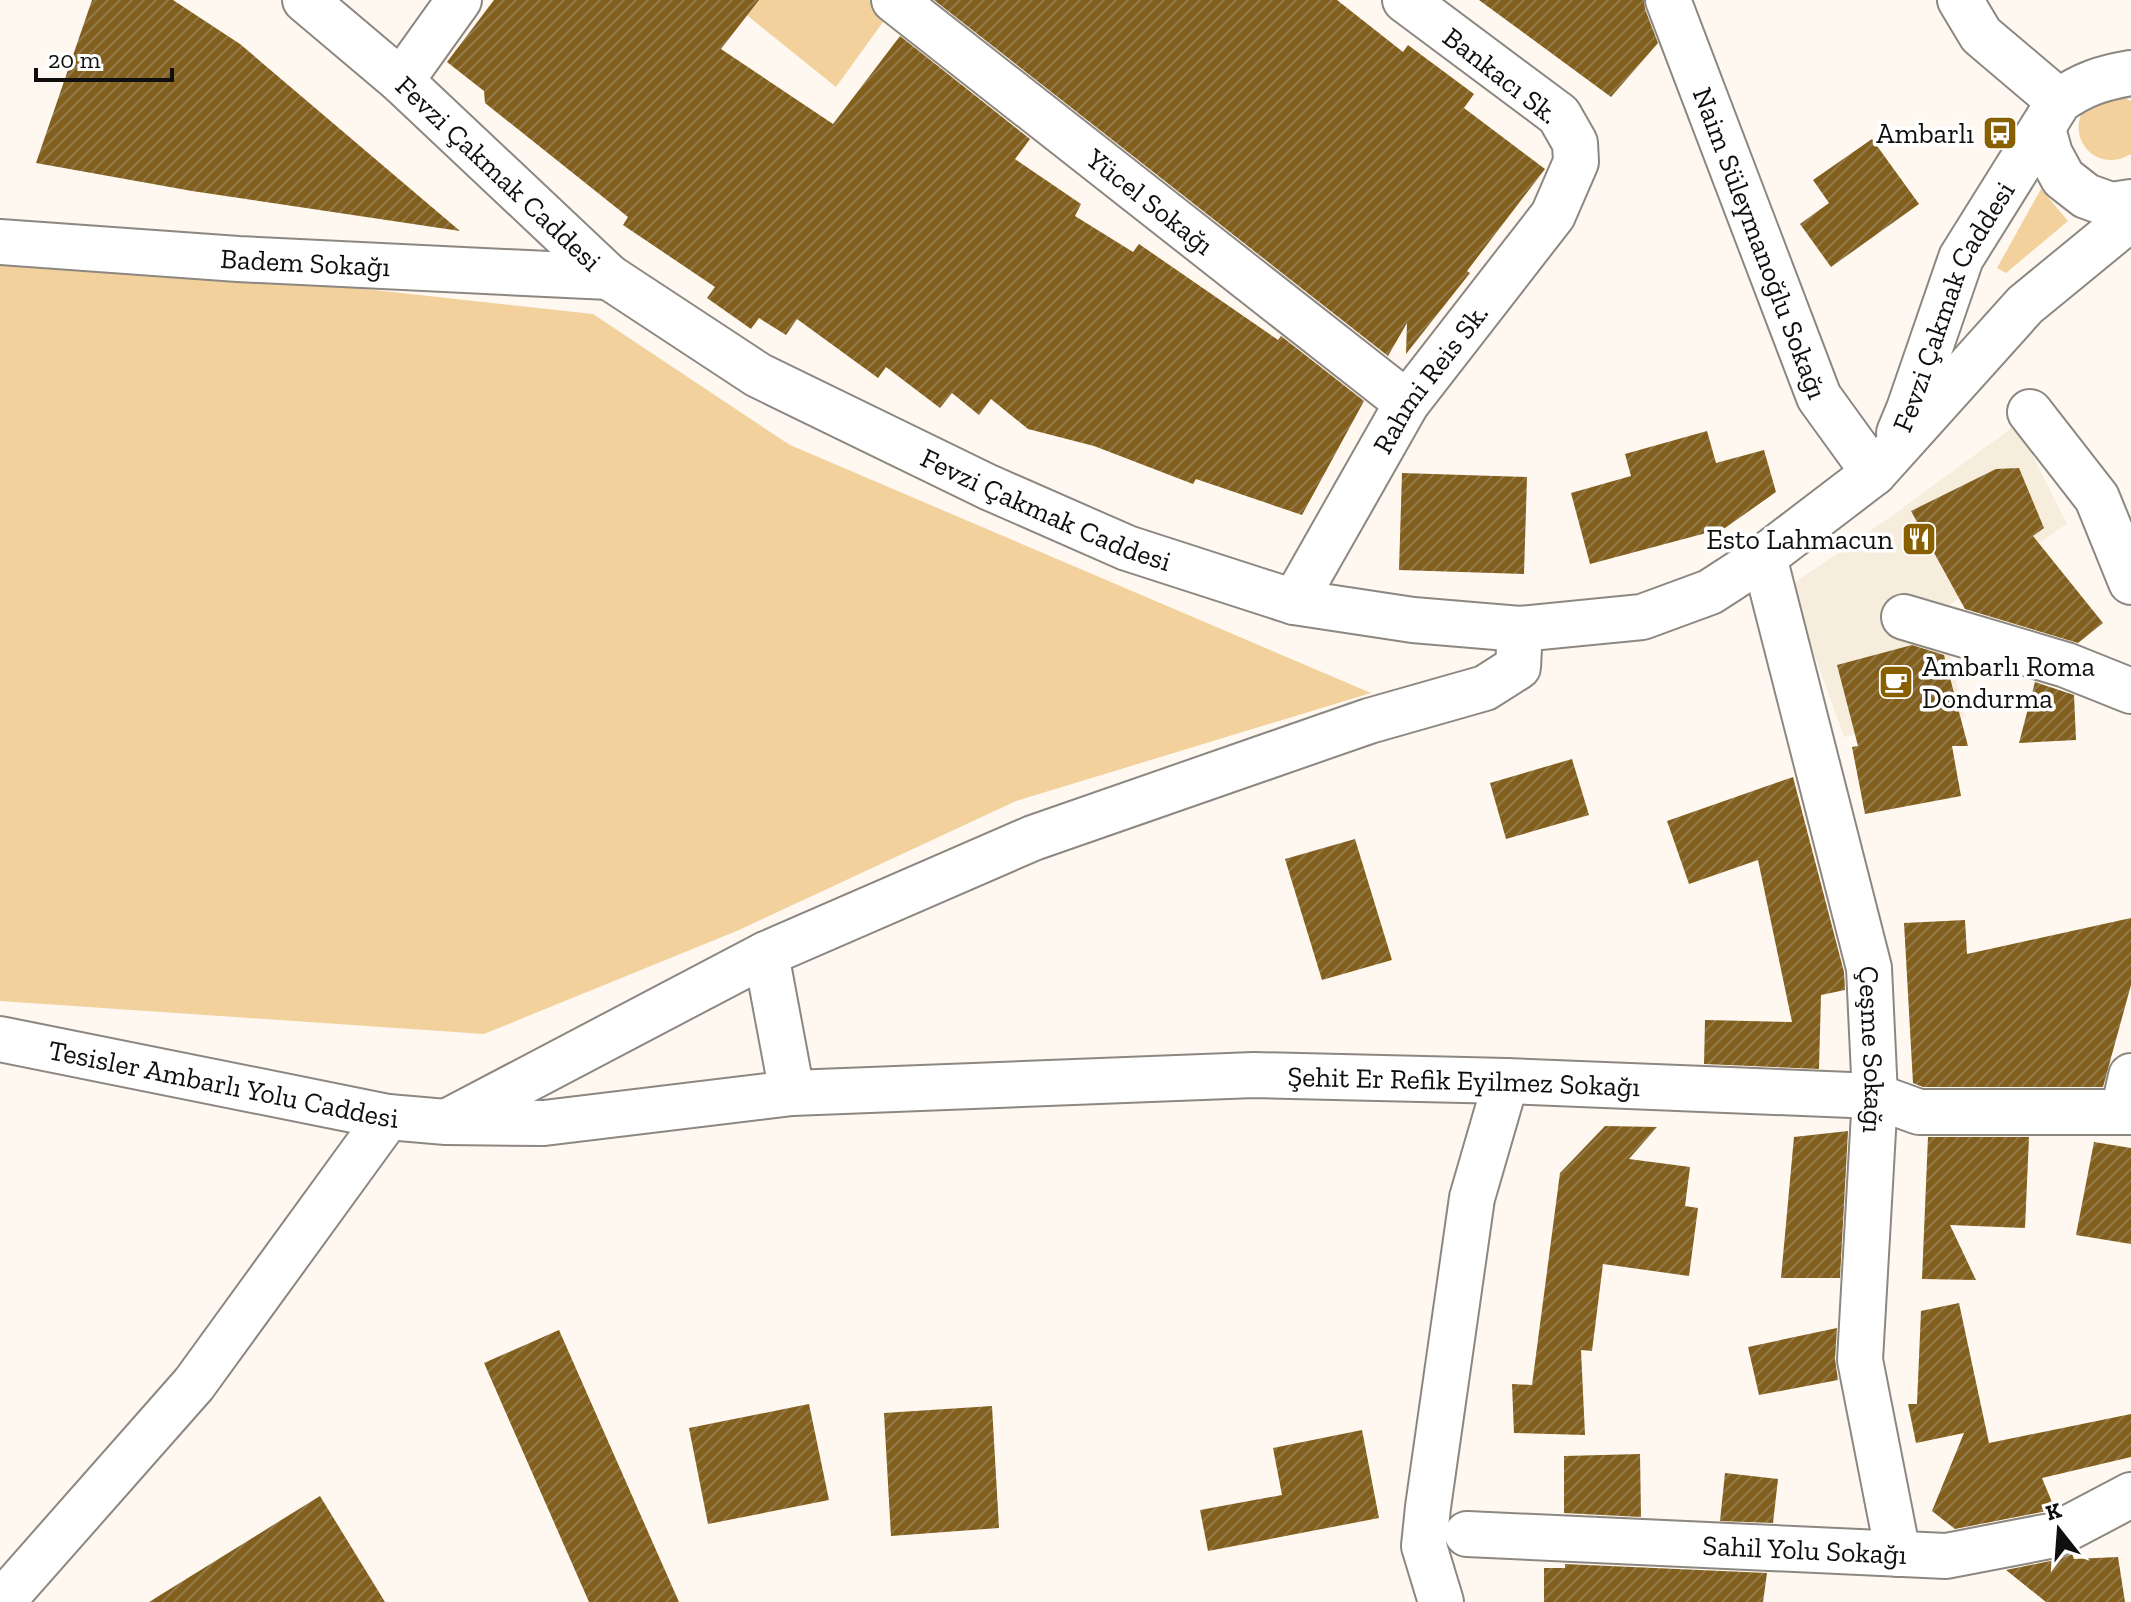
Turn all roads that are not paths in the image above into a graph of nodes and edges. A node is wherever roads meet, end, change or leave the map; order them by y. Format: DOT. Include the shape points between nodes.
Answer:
graph roads {
  1 [pos="305,0"];
  2 [pos="459,0"];
  3 [pos="894,0"];
  4 [pos="1405,0"];
  5 [pos="1668,0"];
  6 [pos="1960,0"];
  7 [pos="2123,78"];
  8 [pos="401,81"];
  9 [pos="2051,115"];
  10 [pos="1576,162"];
  11 [pos="2131,202"];
  12 [pos="2131,218"];
  13 [pos="0,242"];
  14 [pos="609,277"];
  15 [pos="1407,403"];
  16 [pos="2030,412"];
  17 [pos="1881,467"];
  18 [pos="1764,557"];
  19 [pos="2131,582"];
  20 [pos="1294,602"];
  21 [pos="1904,617"];
  22 [pos="1520,629"];
  23 [pos="2131,691"];
  24 [pos="766,954"];
  25 [pos="0,1039"];
  26 [pos="1506,1081"];
  27 [pos="792,1093"];
  28 [pos="1875,1096"];
  29 [pos="2128,1100"];
  30 [pos="388,1117"];
  31 [pos="446,1122"];
  32 [pos="2131,1495"];
  33 [pos="1467,1534"];
  34 [pos="1898,1554"];
  35 [pos="0,1600"];
  36 [pos="1441,1602"];
  1 -- 8 [label="street, Fevzi Çakmak Caddesi"];
  2 -- 8 [label="street"];
  3 -- 15 [label="street, Yücel Sokağı"];
  4 -- 10 [label="street, Bankacı Sk." via="1559,115 1575,143"];
  5 -- 17 [label="street, Naim Süleymanoğlu Sokağı" via="1819,397"];
  6 -- 9 [label="street" via="1981,35"];
  7 -- 9 [label="street, Fevzi Çakmak Caddesi" via="2078,87"];
  8 -- 14 [label="street, Fevzi Çakmak Caddesi"];
  9 -- 11 [label="street" via="2050,154 2063,178 2086,196 2111,205"];
  9 -- 17 [label="street, Fevzi Çakmak Caddesi" via="1961,258 1909,409"];
  10 -- 15 [label="street, Rahmi Reis Sk." via="1553,215"];
  12 -- 17 [label="street, Fevzi Çakmak Caddesi" via="2025,305"];
  13 -- 14 [label="street, Badem Sokağı"];
  14 -- 20 [label="street, Fevzi Çakmak Caddesi" via="758,375 988,487 1127,548"];
  15 -- 20 [label="street, Rahmi Reis Sk."];
  16 -- 19 [label="street" via="2097,498"];
  17 -- 18 [label="street, Fevzi Çakmak Caddesi"];
  18 -- 22 [label="street, Fevzi Çakmak Caddesi" via="1710,592 1642,617"];
  18 -- 28 [label="street, Çeşme Sokağı" via="1869,968"];
  20 -- 22 [label="street, Fevzi Çakmak Caddesi"];
  21 -- 23 [label="street" via="2066,665"];
  22 -- 24 [label="street" via="1518,667 1485,688 1369,721 1033,838"];
  24 -- 27 [label="street"];
  24 -- 31 [label="street"];
  25 -- 30 [label="street, Tesisler Ambarlı Yolu Caddesi"];
  26 -- 27 [label="street, Şehit Er Refik Eyilmez Sokağı" via="1254,1075"];
  26 -- 28 [label="street, Şehit Er Refik Eyilmez Sokağı"];
  26 -- 36 [label="street" via="1472,1198 1428,1507 1424,1546"];
  27 -- 31 [label="street, Şehit Er Refik Eyilmez Sokağı" via="544,1123"];
  28 -- 29 [label="street, Şehit Er Refik Eyilmez Sokağı" via="1919,1112"];
  28 -- 34 [label="street, Çeşme Sokağı" via="1860,1360"];
  30 -- 31 [label="street, Tesisler Ambarlı Yolu Caddesi"];
  30 -- 35 [label="street" via="194,1384"];
  32 -- 34 [label="street, Sahil Yolu Sokağı" via="2055,1535 1946,1556"];
  33 -- 34 [label="street, Sahil Yolu Sokağı"];
}
